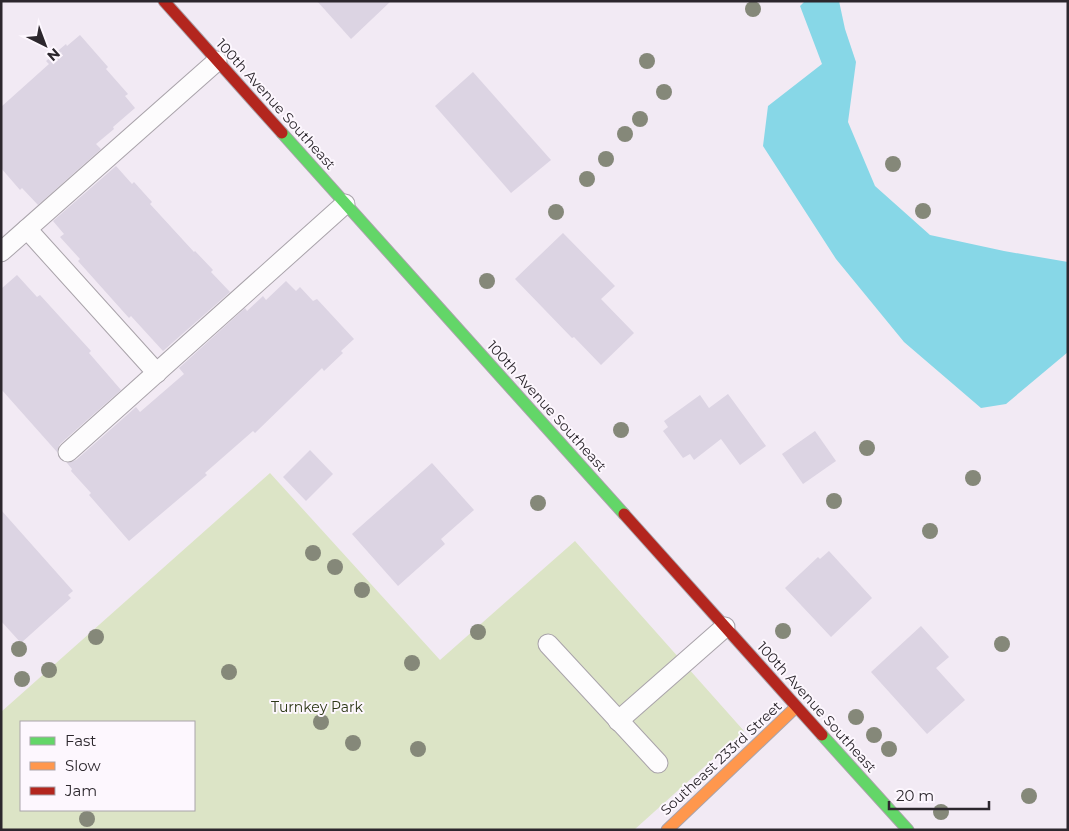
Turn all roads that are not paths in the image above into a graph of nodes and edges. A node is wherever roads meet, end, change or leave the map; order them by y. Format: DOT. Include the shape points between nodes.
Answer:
graph roads {
  1 [pos="164,1"];
  2 [pos="217,61"];
  3 [pos="345,204"];
  4 [pos="27,229"];
  5 [pos="1,252"];
  6 [pos="157,373"];
  7 [pos="68,452"];
  8 [pos="724,627"];
  9 [pos="548,644"];
  10 [pos="796,707"];
  11 [pos="618,721"];
  12 [pos="658,763"];
  13 [pos="667,830"];
  14 [pos="908,830"];
  1 -- 2 [label="street, 100th Avenue Southeast"];
  2 -- 3 [label="street, 100th Avenue Southeast"];
  2 -- 4 [label="lane"];
  3 -- 6 [label="lane"];
  3 -- 8 [label="street, 100th Avenue Southeast"];
  4 -- 5 [label="lane"];
  4 -- 6 [label="lane"];
  6 -- 7 [label="lane"];
  8 -- 10 [label="street, 100th Avenue Southeast"];
  8 -- 11 [label="lane"];
  9 -- 11 [label="lane"];
  10 -- 13 [label="street, Southeast 233rd Street"];
  10 -- 14 [label="street, 100th Avenue Southeast"];
  11 -- 12 [label="lane"];
}
